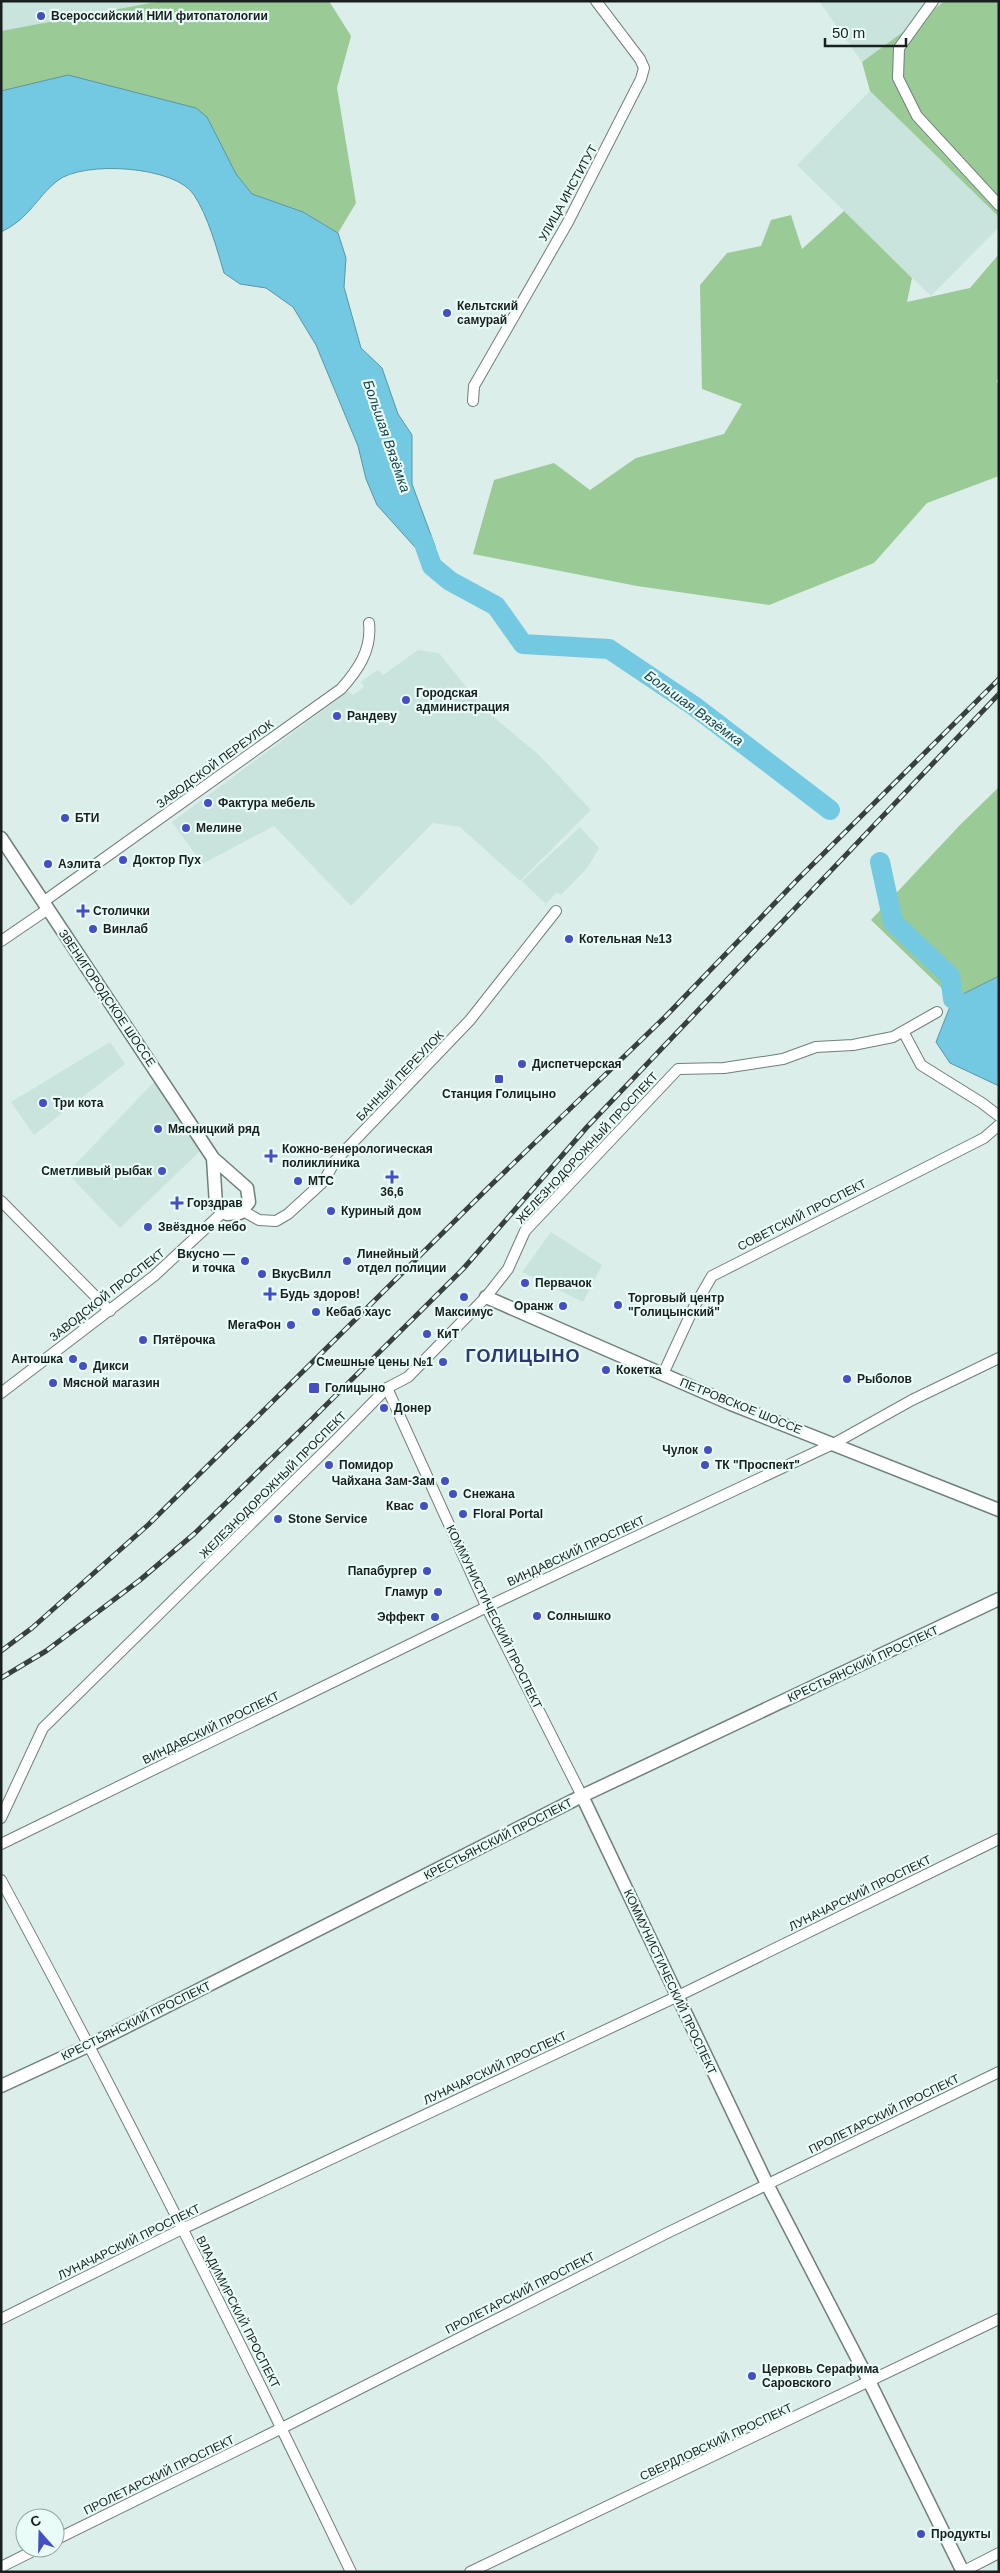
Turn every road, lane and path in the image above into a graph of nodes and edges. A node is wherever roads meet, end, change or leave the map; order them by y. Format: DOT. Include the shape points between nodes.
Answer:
graph roads {
  1 [pos="596,1"];
  2 [pos="933,1"];
  3 [pos="999,205"];
  4 [pos="473,401"];
  5 [pos="369,623"];
  6 [pos="1,838"];
  7 [pos="45,905"];
  8 [pos="556,911"];
  9 [pos="1,940"];
  10 [pos="938,1012"];
  11 [pos="904,1033"];
  12 [pos="999,1116"];
  13 [pos="999,1124"];
  14 [pos="213,1158"];
  15 [pos="240,1181"];
  16 [pos="216,1191"];
  17 [pos="1,1201"];
  18 [pos="243,1211"];
  19 [pos="223,1212"];
  20 [pos="486,1297"];
  21 [pos="110,1311"];
  22 [pos="999,1358"];
  23 [pos="663,1374"];
  24 [pos="387,1388"];
  25 [pos="1,1393"];
  26 [pos="835,1443"];
  27 [pos="999,1510"];
  28 [pos="999,1599"];
  29 [pos="488,1608"];
  30 [pos="582,1796"];
  31 [pos="1,1818"];
  32 [pos="999,1839"];
  33 [pos="1,1844"];
  34 [pos="1,1880"];
  35 [pos="676,1997"];
  36 [pos="90,2045"];
  37 [pos="999,2072"];
  38 [pos="1,2086"];
  39 [pos="767,2184"];
  40 [pos="182,2229"];
  41 [pos="1,2319"];
  42 [pos="999,2320"];
  43 [pos="870,2382"];
  44 [pos="282,2428"];
  45 [pos="65,2535"];
  46 [pos="999,2553"];
  47 [pos="19,2558"];
  48 [pos="1,2567"];
  49 [pos="350,2572"];
  50 [pos="470,2572"];
  51 [pos="963,2572"];
  1 -- 4 [label="street, УЛИЦА ИНСТИТУТ" via="640,59 644,68 641,79 568,222 474,386"];
  2 -- 3 [label="street" via="899,48 898,78 917,116"];
  5 -- 7 [label="street, ЗАВОДСКОЙ ПЕРЕУЛОК" via="368,643 362,662 341,689"];
  6 -- 7 [label="street, ЗВЕНИГОРОДСКОЕ ШОССЕ"];
  7 -- 9 [label="street, ЗАВОДСКОЙ ПЕРЕУЛОК"];
  7 -- 14 [label="street, ЗВЕНИГОРОДСКОЕ ШОССЕ"];
  8 -- 18 [label="street, БАННЫЙ ПЕРЕУЛОК" via="470,1020 334,1161 318,1187 276,1221 259,1220"];
  10 -- 11 [label="street, ЖЕЛЕЗНОДОРОЖНЫЙ ПРОСПЕКТ"];
  11 -- 12 [label="street" via="921,1065"];
  11 -- 20 [label="street, ЖЕЛЕЗНОДОРОЖНЫЙ ПРОСПЕКТ" via="853,1045 816,1047 783,1059 724,1068 678,1069 525,1231 508,1269"];
  13 -- 23 [label="street, СОВЕТСКИЙ ПРОСПЕКТ" via="984,1138 712,1276"];
  14 -- 15 [label="street"];
  14 -- 16 [label="street"];
  15 -- 16 [label="street" via="226,1181"];
  15 -- 18 [label="street" via="250,1195"];
  16 -- 19 [label="street" via="215,1201"];
  17 -- 21 [label="street"];
  18 -- 19 [label="street" via="234,1215"];
  19 -- 21 [label="street, ЗАВОДСКОЙ ПРОСПЕКТ" via="173,1261"];
  20 -- 23 [label="street, ПЕТРОВСКОЕ ШОССЕ"];
  20 -- 24 [label="street, ЖЕЛЕЗНОДОРОЖНЫЙ ПРОСПЕКТ" via="408,1376"];
  21 -- 25 [label="street, ЗАВОДСКОЙ ПРОСПЕКТ"];
  22 -- 26 [label="street, ВИНДАВСКИЙ ПРОСПЕКТ" via="912,1400"];
  23 -- 26 [label="street, ПЕТРОВСКОЕ ШОССЕ" via="740,1408"];
  24 -- 29 [label="street, КОММУНИСТИЧЕСКИЙ ПРОСПЕКТ"];
  24 -- 31 [label="street, ЖЕЛЕЗНОДОРОЖНЫЙ ПРОСПЕКТ" via="43,1728"];
  26 -- 27 [label="street, ПЕТРОВСКОЕ ШОССЕ"];
  26 -- 29 [label="street, ВИНДАВСКИЙ ПРОСПЕКТ"];
  28 -- 30 [label="street, КРЕСТЬЯНСКИЙ ПРОСПЕКТ"];
  29 -- 30 [label="street, КОММУНИСТИЧЕСКИЙ ПРОСПЕКТ"];
  29 -- 33 [label="street, ВИНДАВСКИЙ ПРОСПЕКТ"];
  30 -- 35 [label="street, КОММУНИСТИЧЕСКИЙ ПРОСПЕКТ"];
  30 -- 36 [label="street, КРЕСТЬЯНСКИЙ ПРОСПЕКТ"];
  32 -- 35 [label="street, ЛУНАЧАРСКИЙ ПРОСПЕКТ"];
  34 -- 36 [label="street, ВЛАДИМИРСКИЙ ПРОСПЕКТ"];
  35 -- 39 [label="street, КОММУНИСТИЧЕСКИЙ ПРОСПЕКТ"];
  35 -- 40 [label="street, ЛУНАЧАРСКИЙ ПРОСПЕКТ"];
  36 -- 38 [label="street, КРЕСТЬЯНСКИЙ ПРОСПЕКТ"];
  36 -- 40 [label="street, ВЛАДИМИРСКИЙ ПРОСПЕКТ"];
  37 -- 39 [label="street, ПРОЛЕТАРСКИЙ ПРОСПЕКТ"];
  39 -- 43 [label="street, КОММУНИСТИЧЕСКИЙ ПРОСПЕКТ"];
  39 -- 44 [label="street, ПРОЛЕТАРСКИЙ ПРОСПЕКТ"];
  40 -- 41 [label="street, ЛУНАЧАРСКИЙ ПРОСПЕКТ"];
  40 -- 44 [label="street, ВЛАДИМИРСКИЙ ПРОСПЕКТ"];
  42 -- 43 [label="street, СВЕРДЛОВСКИЙ ПРОСПЕКТ"];
  43 -- 50 [label="street, СВЕРДЛОВСКИЙ ПРОСПЕКТ"];
  43 -- 51 [label="street, КОММУНИСТИЧЕСКИЙ ПРОСПЕКТ"];
  44 -- 45 [label="street, ПРОЛЕТАРСКИЙ ПРОСПЕКТ"];
  44 -- 49 [label="street, ВЛАДИМИРСКИЙ ПРОСПЕКТ"];
  46 -- 51 [label="street"];
  47 -- 48 [label="street"];
}
